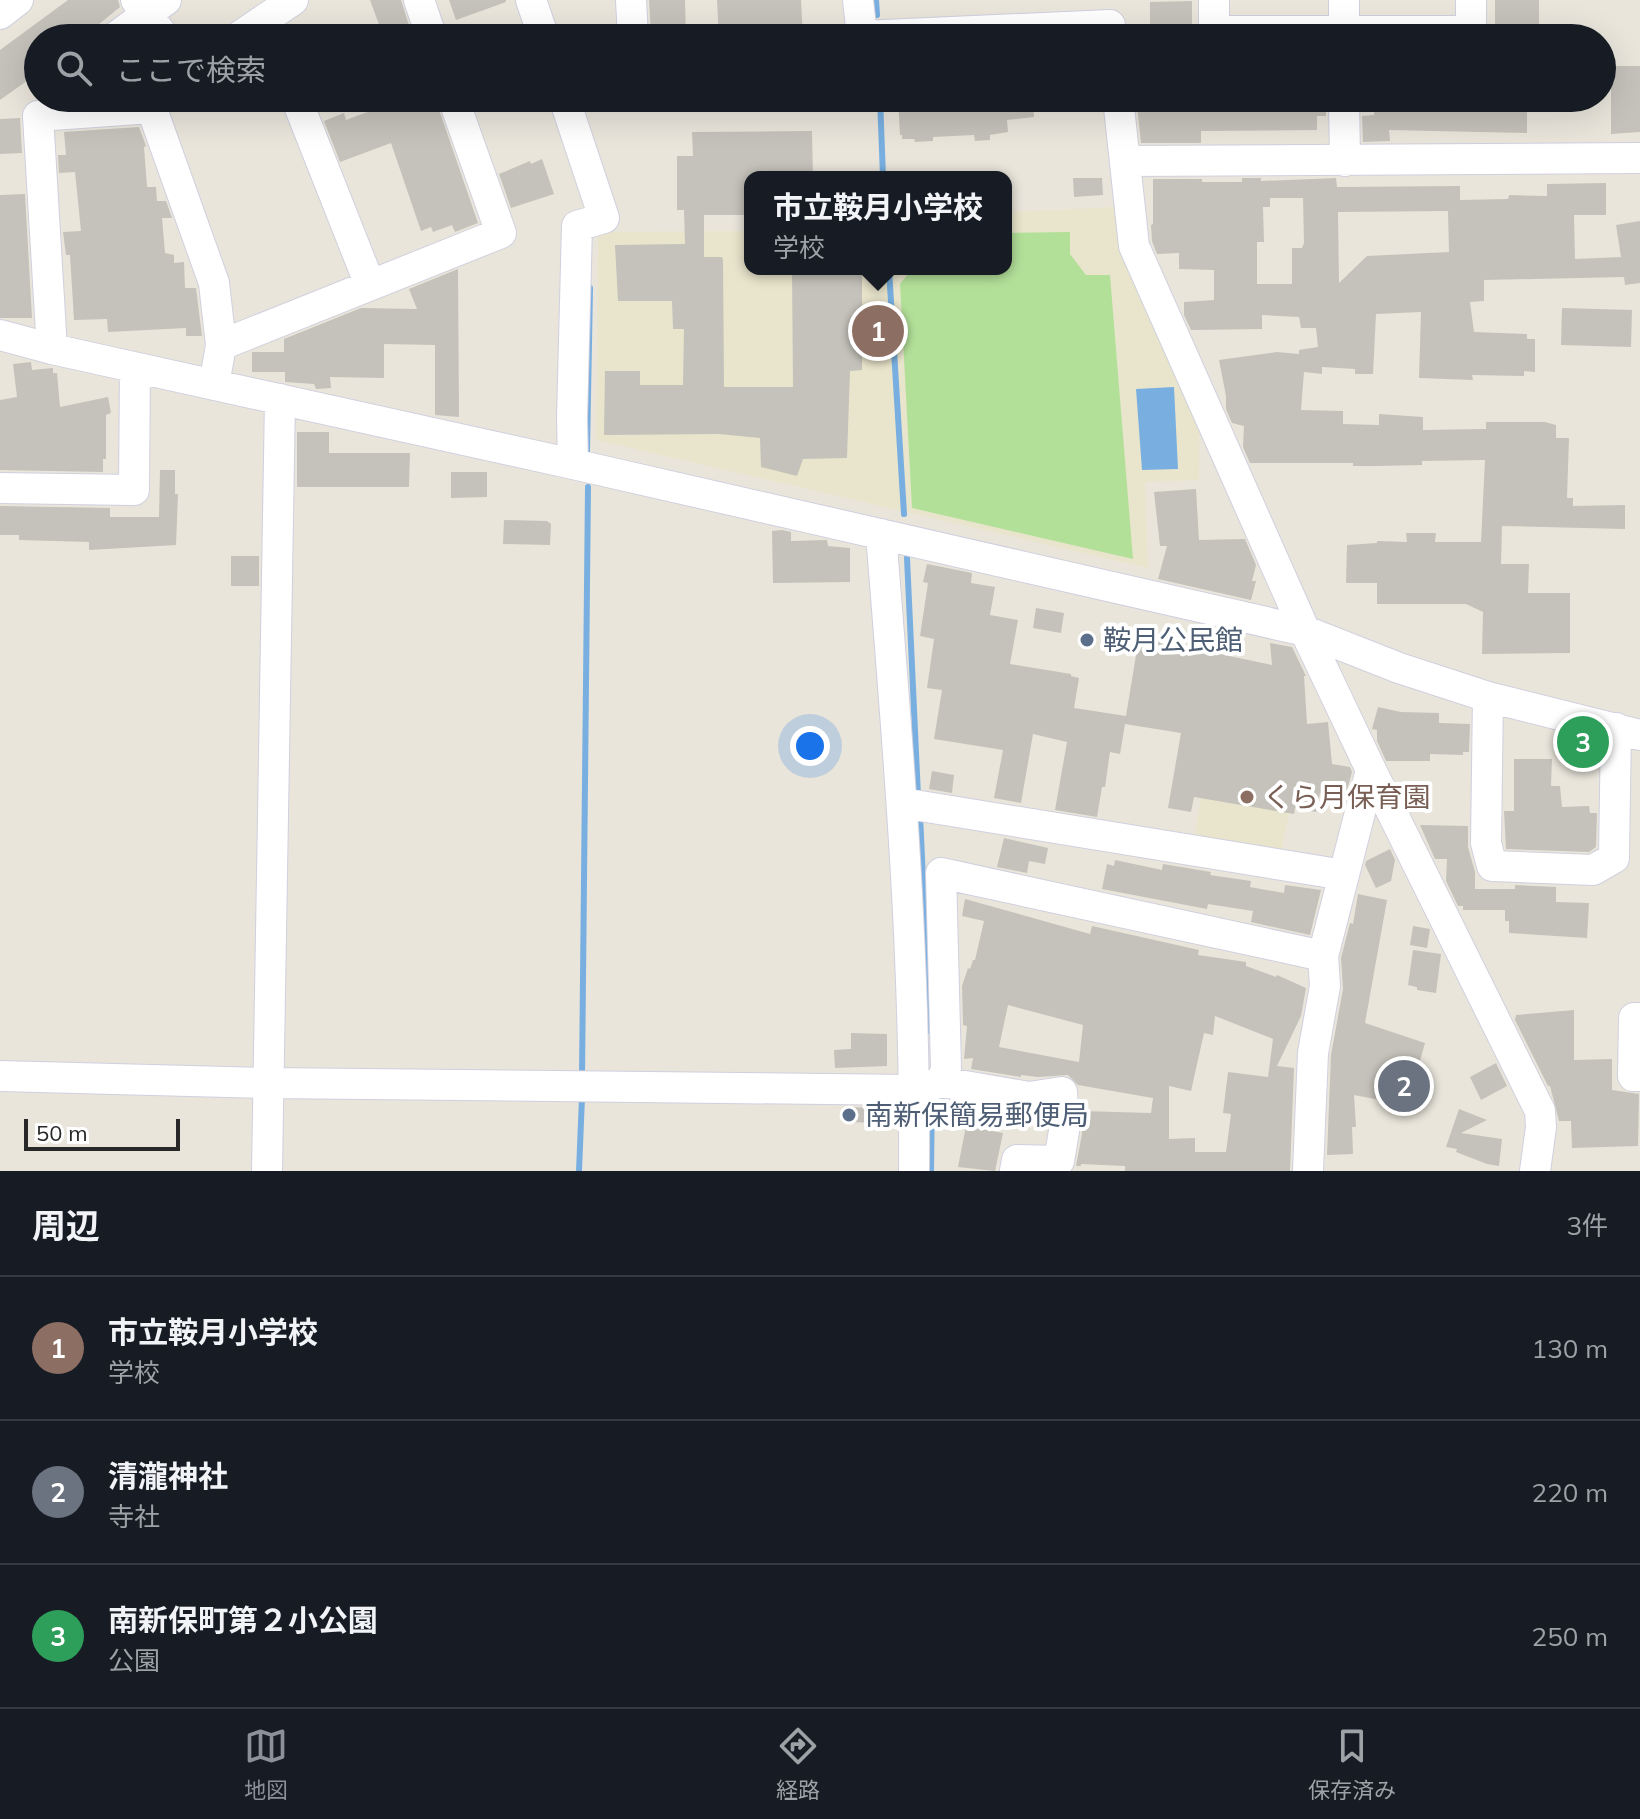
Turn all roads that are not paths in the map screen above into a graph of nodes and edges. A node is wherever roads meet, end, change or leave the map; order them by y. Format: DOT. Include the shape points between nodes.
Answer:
graph roads {
  1 [pos="18,0"];
  2 [pos="293,0"];
  3 [pos="419,0"];
  4 [pos="531,0"];
  5 [pos="631,0"];
  6 [pos="858,0"];
  7 [pos="1214,0"];
  8 [pos="1344,0"];
  9 [pos="1471,0"];
  10 [pos="150,5"];
  11 [pos="0,14"];
  12 [pos="265,19"];
  13 [pos="1109,21"];
  14 [pos="129,24"];
  15 [pos="159,24"];
  16 [pos="427,24"];
  17 [pos="539,24"];
  18 [pos="632,24"];
  19 [pos="861,24"];
  20 [pos="1060,24"];
  21 [pos="1214,24"];
  22 [pos="1344,24"];
  23 [pos="1471,24"];
  24 [pos="63,112"];
  25 [pos="153,112"];
  26 [pos="302,112"];
  27 [pos="458,112"];
  28 [pos="569,112"];
  29 [pos="1120,112"];
  30 [pos="1344,112"];
  31 [pos="1640,158"];
  32 [pos="1126,161"];
  33 [pos="1345,161"];
  34 [pos="370,285"];
  35 [pos="0,335"];
  36 [pos="221,345"];
  37 [pos="52,349"];
  38 [pos="135,368"];
  39 [pos="214,385"];
  40 [pos="280,399"];
  41 [pos="573,464"];
  42 [pos="0,488"];
  43 [pos="881,534"];
  44 [pos="1305,631"];
  45 [pos="1488,697"];
  46 [pos="1628,732"];
  47 [pos="1371,770"];
  48 [pos="916,805"];
  49 [pos="1344,875"];
  50 [pos="1323,956"];
  51 [pos="1640,1018"];
  52 [pos="0,1076"];
  53 [pos="1640,1076"];
  54 [pos="268,1083"];
  55 [pos="928,1086"];
  56 [pos="267,1171"];
  57 [pos="914,1171"];
  58 [pos="1015,1171"];
  59 [pos="1308,1171"];
  60 [pos="1535,1171"];
  1 -- 11 [label="street"];
  2 -- 12 [label="street"];
  3 -- 16 [label="street"];
  4 -- 17 [label="street"];
  5 -- 18 [label="street"];
  6 -- 19 [label="street"];
  7 -- 21 [label="street"];
  8 -- 22 [label="street"];
  9 -- 23 [label="street"];
  10 -- 14 [label="street"];
  10 -- 15 [label="street"];
  13 -- 20 [label="street"];
  24 -- 37 [label="street" via="38,116"];
  25 -- 36 [label="street" via="214,283"];
  26 -- 34 [label="street"];
  27 -- 34 [label="street" via="501,233"];
  28 -- 41 [label="street" via="604,218 577,226"];
  29 -- 32 [label="street"];
  30 -- 33 [label="street"];
  31 -- 33 [label="street"];
  32 -- 33 [label="street"];
  32 -- 44 [label="street" via="1134,246"];
  34 -- 36 [label="street"];
  35 -- 37 [label="street"];
  36 -- 39 [label="street"];
  37 -- 38 [label="street"];
  38 -- 39 [label="street"];
  38 -- 42 [label="street" via="134,490"];
  39 -- 40 [label="street"];
  40 -- 41 [label="street"];
  40 -- 54 [label="street"];
  41 -- 43 [label="street"];
  43 -- 44 [label="street"];
  43 -- 48 [label="street"];
  44 -- 45 [label="street"];
  44 -- 47 [label="street"];
  45 -- 46 [label="street"];
  45 -- 46 [label="street" via="1486,843 1492,866 1593,870 1614,858"];
  47 -- 49 [label="street"];
  47 -- 60 [label="street" via="1540,1111"];
  48 -- 49 [label="street"];
  48 -- 55 [label="street"];
  49 -- 50 [label="street"];
  50 -- 55 [label="street" via="941,873 946,1068"];
  50 -- 59 [label="street" via="1325,986 1313,1053"];
  51 -- 53 [label="street" via="1634,1018 1633,1076"];
  52 -- 54 [label="street"];
  54 -- 55 [label="street"];
  54 -- 56 [label="street"];
  55 -- 57 [label="street"];
  55 -- 58 [label="street" via="1029,1097 1062,1092 1059,1161 1017,1160"];
}
